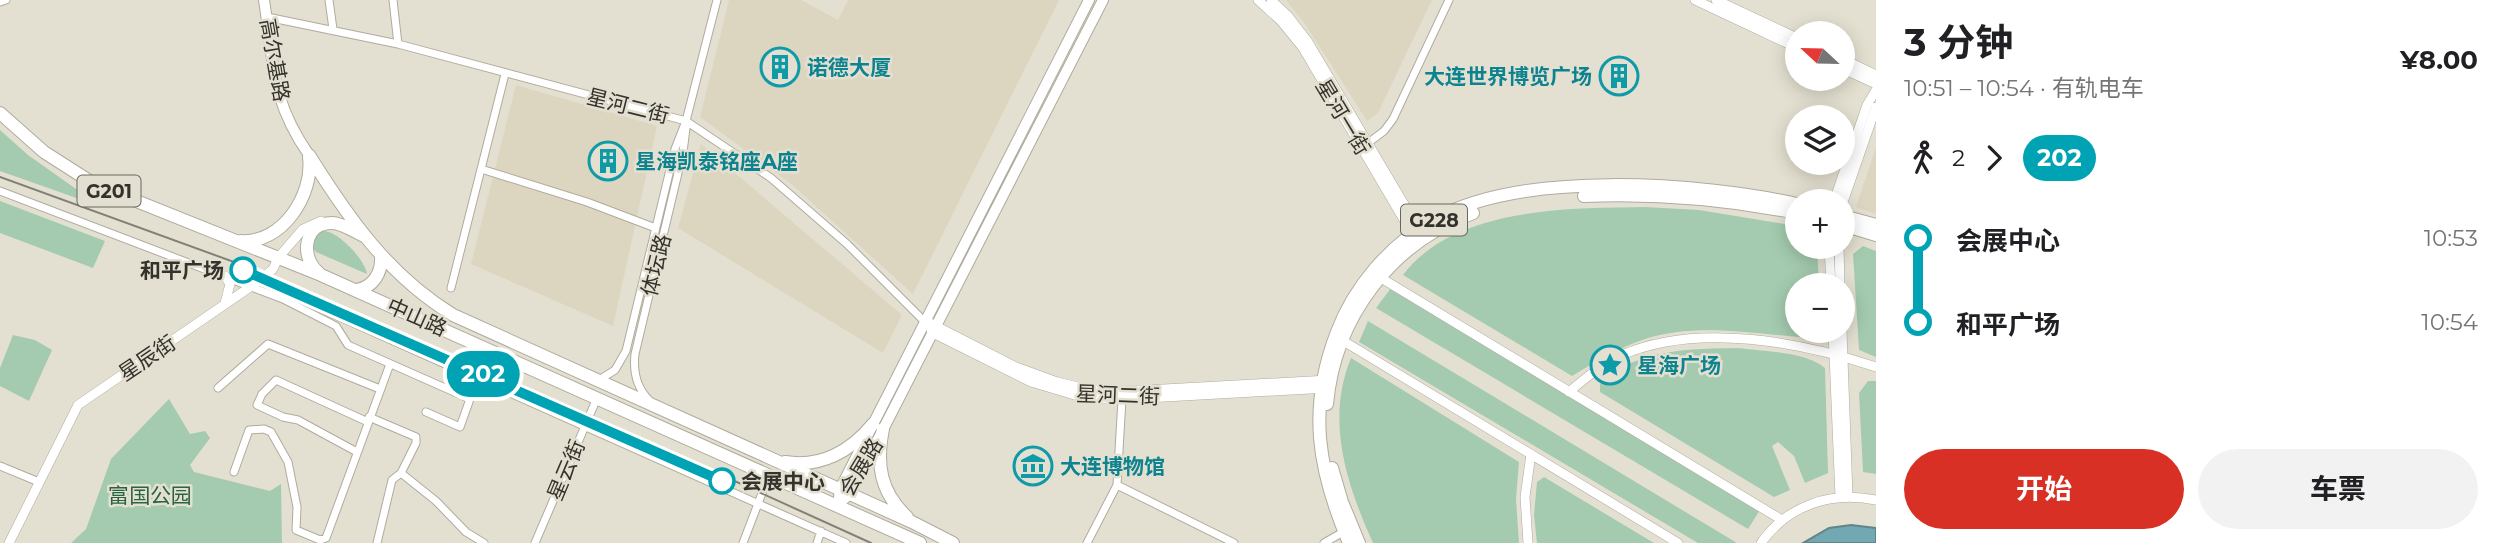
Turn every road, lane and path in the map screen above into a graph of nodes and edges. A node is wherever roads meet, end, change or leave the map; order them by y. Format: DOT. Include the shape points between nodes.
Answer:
graph roads {
  1 [pos="6,0"];
  2 [pos="264,0"];
  3 [pos="329,0"];
  4 [pos="393,0"];
  5 [pos="717,0"];
  6 [pos="1089,0"];
  7 [pos="1103,0"];
  8 [pos="1258,0"];
  9 [pos="1271,0"];
  10 [pos="1449,0"];
  11 [pos="1695,0"];
  12 [pos="1716,0"];
  13 [pos="0,2"];
  14 [pos="267,17"];
  15 [pos="333,29"];
  16 [pos="1785,32"];
  17 [pos="1785,42"];
  18 [pos="398,44"];
  19 [pos="1855,65"];
  20 [pos="505,74"];
  21 [pos="1855,74"];
  22 [pos="1876,75"];
  23 [pos="1876,84"];
  24 [pos="1876,90"];
  25 [pos="1876,107"];
  26 [pos="1,116"];
  27 [pos="686,121"];
  28 [pos="1368,143"];
  29 [pos="309,155"];
  30 [pos="481,169"];
  31 [pos="1838,189"];
  32 [pos="1848,189"];
  33 [pos="0,191"];
  34 [pos="1785,202"];
  35 [pos="1785,211"];
  36 [pos="1855,219"];
  37 [pos="334,223"];
  38 [pos="1876,225"];
  39 [pos="653,227"];
  40 [pos="1855,229"];
  41 [pos="1876,235"];
  42 [pos="364,236"];
  43 [pos="1418,236"];
  44 [pos="234,241"];
  45 [pos="381,257"];
  46 [pos="276,263"];
  47 [pos="321,275"];
  48 [pos="1376,275"];
  49 [pos="225,276"];
  50 [pos="255,283"];
  51 [pos="451,288"];
  52 [pos="356,290"];
  53 [pos="224,305"];
  54 [pos="925,321"];
  55 [pos="935,329"];
  56 [pos="1339,338"];
  57 [pos="1836,343"];
  58 [pos="1841,343"];
  59 [pos="1839,356"];
  60 [pos="390,364"];
  61 [pos="1876,367"];
  62 [pos="599,380"];
  63 [pos="1326,384"];
  64 [pos="218,388"];
  65 [pos="380,389"];
  66 [pos="1569,392"];
  67 [pos="597,398"];
  68 [pos="1122,398"];
  69 [pos="653,405"];
  70 [pos="426,412"];
  71 [pos="368,419"];
  72 [pos="585,426"];
  73 [pos="878,426"];
  74 [pos="357,452"];
  75 [pos="1531,454"];
  76 [pos="773,459"];
  77 [pos="0,466"];
  78 [pos="234,472"];
  79 [pos="401,472"];
  80 [pos="769,475"];
  81 [pos="39,482"];
  82 [pos="1117,485"];
  83 [pos="845,492"];
  84 [pos="1844,496"];
  85 [pos="1876,500"];
  86 [pos="758,503"];
  87 [pos="837,506"];
  88 [pos="1782,520"];
  89 [pos="912,522"];
  90 [pos="821,531"];
  91 [pos="1348,534"];
  92 [pos="905,540"];
  93 [pos="9,543"];
  94 [pos="377,543"];
  95 [pos="484,543"];
  96 [pos="535,543"];
  97 [pos="743,543"];
  98 [pos="817,543"];
  99 [pos="846,543"];
  100 [pos="920,543"];
  101 [pos="953,543"];
  102 [pos="1087,543"];
  103 [pos="1234,543"];
  104 [pos="1324,543"];
  105 [pos="1359,543"];
  106 [pos="1528,543"];
  107 [pos="1678,543"];
  108 [pos="1761,543"];
  1 -- 13 [label="street"];
  2 -- 14 [label="main road, 高尔基路"];
  3 -- 15 [label="street"];
  4 -- 18 [label="street"];
  5 -- 27 [label="street, 体坛路"];
  6 -- 54 [label="main road, 会展路"];
  7 -- 55 [label="main road, 会展路"];
  8 -- 43 [label="street, 星河一街" via="1303,48"];
  9 -- 28 [label="street, 星河一街" via="1308,42"];
  10 -- 28 [label="street" via="1393,119"];
  11 -- 17 [label="street"];
  12 -- 16 [label="street"];
  14 -- 15 [label="street, 星河二街"];
  14 -- 29 [label="main road, 高尔基路" via="276,89"];
  15 -- 18 [label="street, 星河二街"];
  18 -- 20 [label="street, 星河二街"];
  19 -- 22 [label="street"];
  20 -- 27 [label="street, 星河二街"];
  20 -- 30 [label="street"];
  21 -- 23 [label="street"];
  24 -- 31 [label="street"];
  25 -- 32 [label="street"];
  26 -- 44 [label="highway, 中山路 / G201" via="44,152 94,184"];
  27 -- 54 [label="street, 星河二街" via="771,178"];
  27 -- 62 [label="street, 体坛路" via="675,149 626,351 615,370"];
  27 -- 69 [label="street, 体坛路" via="683,152 635,354 635,376"];
  28 -- 43 [label="street, 星河一街"];
  29 -- 42 [label="highway, 中山路"];
  29 -- 44 [label="highway" via="309,181 290,217 259,241"];
  30 -- 39 [label="street"];
  30 -- 51 [label="street"];
  33 -- 49 [label="street"];
  34 -- 43 [label="highway, G228" via="1671,187 1575,188 1479,202 1433,220"];
  35 -- 43 [label="highway, G228" via="1706,198 1576,196 1481,210"];
  36 -- 38 [label="highway"];
  37 -- 42 [label="highway"];
  37 -- 46 [label="street, 星辰街" via="310,224"];
  37 -- 47 [label="highway" via="318,227 306,245 311,267"];
  40 -- 41 [label="highway"];
  42 -- 45 [label="highway, 中山路"];
  43 -- 48 [label="highway, G228"];
  44 -- 46 [label="highway, 中山路 / G201"];
  45 -- 52 [label="highway" via="376,279"];
  45 -- 62 [label="highway, 中山路" via="415,289 453,315"];
  46 -- 47 [label="highway, 中山路 / G201"];
  46 -- 50 [label="street, 星辰街"];
  47 -- 52 [label="highway, 中山路 / G201"];
  48 -- 56 [label="highway, G228" via="1351,302"];
  48 -- 66 [label="street"];
  49 -- 50 [label="street"];
  49 -- 53 [label="street" via="230,284"];
  50 -- 53 [label="street, 星辰街"];
  50 -- 60 [label="street" via="336,326 348,345"];
  50 -- 72 [label="street"];
  52 -- 67 [label="highway, 中山路 / G201"];
  53 -- 81 [label="street, 星辰街" via="78,405"];
  54 -- 55 [label="street, 星河二街"];
  54 -- 73 [label="main road, 会展路"];
  55 -- 63 [label="street, 星河二街" via="1016,367 1078,387 1140,390"];
  55 -- 68 [label="street, 星河二街" via="1031,382 1078,396"];
  55 -- 73 [label="main road, 会展路"];
  56 -- 63 [label="highway, G228"];
  56 -- 75 [label="street"];
  57 -- 59 [label="street"];
  58 -- 59 [label="street"];
  59 -- 61 [label="street"];
  59 -- 66 [label="street" via="1735,339 1679,340 1622,356"];
  59 -- 84 [label="street"];
  60 -- 65 [label="street"];
  60 -- 70 [label="street" via="470,400 460,426"];
  62 -- 69 [label="highway, 中山路"];
  63 -- 68 [label="street, 星河二街"];
  63 -- 91 [label="highway, G228" via="1318,429 1321,460"];
  64 -- 65 [label="street" via="268,344"];
  65 -- 71 [label="street"];
  66 -- 88 [label="street"];
  67 -- 72 [label="street, 星云街"];
  67 -- 80 [label="highway, 中山路 / G201"];
  68 -- 82 [label="street"];
  69 -- 76 [label="highway, 中山路"];
  71 -- 74 [label="street"];
  71 -- 74 [label="street" via="276,380 257,405 298,420"];
  71 -- 79 [label="street" via="416,437"];
  72 -- 86 [label="street"];
  72 -- 96 [label="street, 星云街"];
  73 -- 76 [label="highway" via="823,460 790,463"];
  73 -- 83 [label="main road, 会展路"];
  73 -- 89 [label="highway" via="884,487"];
  74 -- 78 [label="street" via="326,538 320,540 296,530 297,507 288,462 271,432 249,430"];
  75 -- 106 [label="street" via="1525,497"];
  75 -- 107 [label="street"];
  76 -- 83 [label="highway, 中山路"];
  77 -- 81 [label="street"];
  79 -- 94 [label="street" via="392,480"];
  79 -- 95 [label="street"];
  80 -- 86 [label="street"];
  80 -- 87 [label="highway, 中山路 / G201"];
  81 -- 93 [label="street, 星辰街"];
  82 -- 102 [label="street"];
  82 -- 103 [label="street"];
  83 -- 87 [label="main road, 会展路"];
  83 -- 89 [label="highway, 中山路"];
  84 -- 85 [label="street"];
  84 -- 88 [label="street" via="1813,502"];
  86 -- 90 [label="street"];
  86 -- 97 [label="street"];
  87 -- 92 [label="highway, 中山路 / G201"];
  88 -- 108 [label="street"];
  89 -- 101 [label="highway, 中山路"];
  90 -- 98 [label="street"];
  90 -- 99 [label="street"];
  91 -- 104 [label="street"];
  91 -- 105 [label="highway, G228"];
  92 -- 100 [label="highway, 中山路 / G201"];
}
